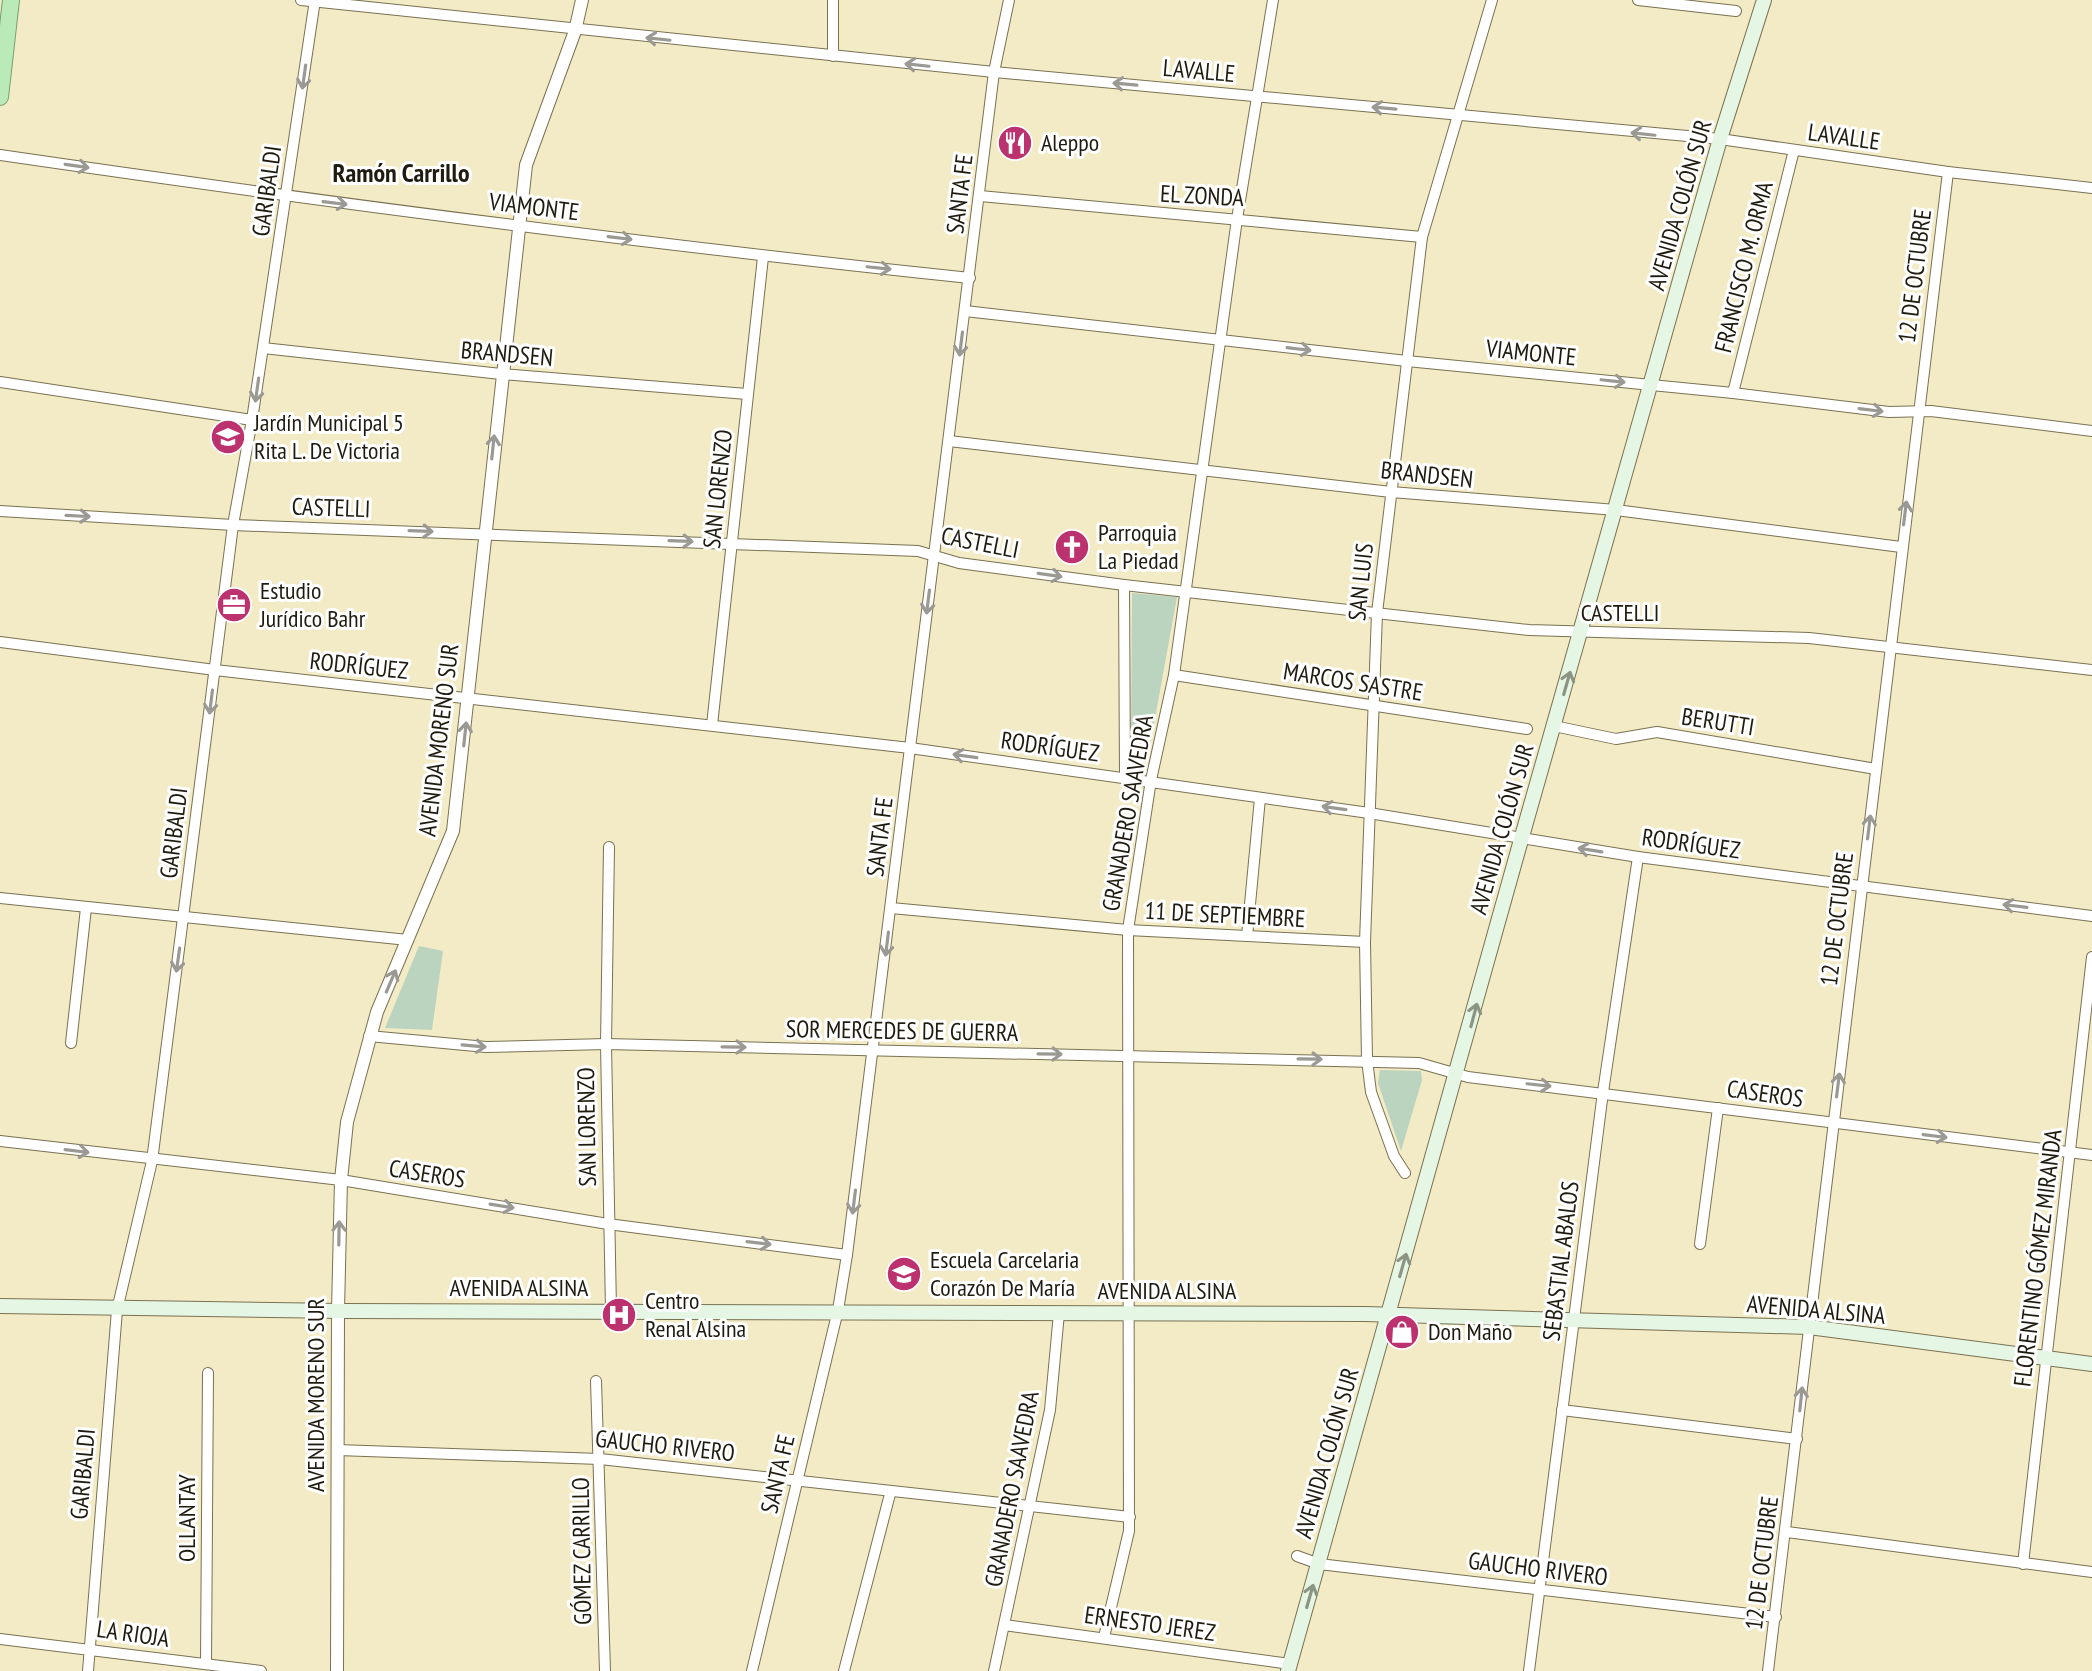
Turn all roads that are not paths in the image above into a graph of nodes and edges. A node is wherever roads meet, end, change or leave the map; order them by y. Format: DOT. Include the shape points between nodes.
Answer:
graph roads {
  1 [pos="11,0"];
  2 [pos="301,0"];
  3 [pos="582,0"];
  4 [pos="833,0"];
  5 [pos="1009,0"];
  6 [pos="1273,0"];
  7 [pos="1492,0"];
  8 [pos="1638,0"];
  9 [pos="1764,0"];
  10 [pos="314,1"];
  11 [pos="1736,11"];
  12 [pos="575,31"];
  13 [pos="833,56"];
  14 [pos="994,72"];
  15 [pos="1258,96"];
  16 [pos="0,97"];
  17 [pos="1458,115"];
  18 [pos="1720,139"];
  19 [pos="1794,150"];
  20 [pos="0,155"];
  21 [pos="1948,172"];
  22 [pos="2092,188"];
  23 [pos="980,196"];
  24 [pos="287,197"];
  25 [pos="1237,219"];
  26 [pos="518,225"];
  27 [pos="1422,237"];
  28 [pos="763,257"];
  29 [pos="970,278"];
  30 [pos="965,311"];
  31 [pos="1221,340"];
  32 [pos="263,348"];
  33 [pos="1407,361"];
  34 [pos="501,374"];
  35 [pos="0,382"];
  36 [pos="1652,385"];
  37 [pos="1733,393"];
  38 [pos="747,394"];
  39 [pos="1917,412"];
  40 [pos="252,420"];
  41 [pos="2092,431"];
  42 [pos="949,441"];
  43 [pos="1203,469"];
  44 [pos="1391,492"];
  45 [pos="1616,510"];
  46 [pos="0,511"];
  47 [pos="233,525"];
  48 [pos="484,533"];
  49 [pos="733,543"];
  50 [pos="1901,547"];
  51 [pos="934,555"];
  52 [pos="1124,585"];
  53 [pos="1184,591"];
  54 [pos="1377,613"];
  55 [pos="1581,633"];
  56 [pos="0,642"];
  57 [pos="1890,647"];
  58 [pos="215,670"];
  59 [pos="2092,670"];
  60 [pos="1174,675"];
  61 [pos="468,698"];
  62 [pos="1372,705"];
  63 [pos="712,725"];
  64 [pos="1554,726"];
  65 [pos="1527,729"];
  66 [pos="910,748"];
  67 [pos="1876,769"];
  68 [pos="1125,777"];
  69 [pos="1151,780"];
  70 [pos="1260,798"];
  71 [pos="1369,813"];
  72 [pos="1521,840"];
  73 [pos="609,847"];
  74 [pos="1638,857"];
  75 [pos="1861,888"];
  76 [pos="0,898"];
  77 [pos="86,908"];
  78 [pos="891,908"];
  79 [pos="2092,916"];
  80 [pos="184,919"];
  81 [pos="1128,930"];
  82 [pos="1247,936"];
  83 [pos="408,940"];
  84 [pos="1365,942"];
  85 [pos="2092,957"];
  86 [pos="369,1036"];
  87 [pos="71,1043"];
  88 [pos="606,1044"];
  89 [pos="873,1050"];
  90 [pos="1128,1056"];
  91 [pos="1367,1060"];
  92 [pos="1435,1065"];
  93 [pos="1457,1074"];
  94 [pos="1603,1092"];
  95 [pos="1718,1108"];
  96 [pos="1833,1124"];
  97 [pos="0,1141"];
  98 [pos="2070,1153"];
  99 [pos="2092,1155"];
  100 [pos="152,1161"];
  101 [pos="1405,1173"];
  102 [pos="341,1180"];
  103 [pos="608,1224"];
  104 [pos="1700,1244"];
  105 [pos="847,1255"];
  106 [pos="0,1306"];
  107 [pos="117,1310"];
  108 [pos="611,1310"];
  109 [pos="838,1310"];
  110 [pos="338,1311"];
  111 [pos="1059,1313"];
  112 [pos="1131,1313"];
  113 [pos="1388,1315"];
  114 [pos="1574,1321"];
  115 [pos="1809,1327"];
  116 [pos="2046,1358"];
  117 [pos="2092,1364"];
  118 [pos="208,1373"];
  119 [pos="596,1381"];
  120 [pos="1562,1410"];
  121 [pos="1797,1439"];
  122 [pos="337,1450"];
  123 [pos="600,1459"];
  124 [pos="797,1480"];
  125 [pos="890,1494"];
  126 [pos="1029,1507"];
  127 [pos="1130,1517"];
  128 [pos="1787,1532"];
  129 [pos="1297,1556"];
  130 [pos="1319,1564"];
  131 [pos="2023,1564"];
  132 [pos="2092,1572"];
  133 [pos="1540,1590"];
  134 [pos="1776,1617"];
  135 [pos="1004,1625"];
  136 [pos="1104,1637"];
  137 [pos="2,1639"];
  138 [pos="88,1647"];
  139 [pos="0,1652"];
  140 [pos="206,1664"];
  141 [pos="1289,1668"];
  142 [pos="88,1671"];
  143 [pos="261,1671"];
  144 [pos="337,1671"];
  145 [pos="605,1671"];
  146 [pos="752,1671"];
  147 [pos="844,1671"];
  148 [pos="994,1671"];
  149 [pos="1529,1671"];
  150 [pos="1768,1671"];
  1 -- 16 [label="highway"];
  2 -- 10 [label="street, LAVALLE"];
  3 -- 12 [label="street, AVENIDA MORENO SUR"];
  4 -- 13 [label="street"];
  5 -- 14 [label="street, SANTA FE"];
  6 -- 15 [label="street, GRANADERO SAAVEDRA"];
  7 -- 17 [label="street, SAN LUIS"];
  8 -- 11 [label="street"];
  9 -- 18 [label="main road, AVENIDA COLÓN SUR"];
  10 -- 12 [label="street, LAVALLE"];
  10 -- 24 [label="street, GARIBALDI, one-way"];
  13 -- 12 [label="street, LAVALLE, one-way"];
  12 -- 26 [label="street, AVENIDA MORENO SUR" via="529,150"];
  14 -- 13 [label="street, LAVALLE, one-way"];
  15 -- 14 [label="street, LAVALLE, one-way"];
  14 -- 23 [label="street, SANTA FE"];
  17 -- 15 [label="street, LAVALLE, one-way"];
  15 -- 25 [label="street, GRANADERO SAAVEDRA"];
  18 -- 17 [label="street, LAVALLE, one-way"];
  17 -- 27 [label="street, SAN LUIS"];
  18 -- 19 [label="street, LAVALLE"];
  18 -- 36 [label="main road, AVENIDA COLÓN SUR"];
  19 -- 21 [label="street, LAVALLE"];
  19 -- 37 [label="street, FRANCISCO M. ORMA"];
  20 -- 24 [label="street, VIAMONTE, one-way"];
  21 -- 22 [label="street, LAVALLE"];
  21 -- 39 [label="street, 12 DE OCTUBRE"];
  23 -- 25 [label="street, EL ZONDA"];
  23 -- 29 [label="street, SANTA FE"];
  24 -- 26 [label="street, VIAMONTE, one-way"];
  24 -- 32 [label="street, GARIBALDI"];
  25 -- 27 [label="street, EL ZONDA"];
  25 -- 31 [label="street, GRANADERO SAAVEDRA"];
  26 -- 28 [label="street, VIAMONTE, one-way"];
  26 -- 34 [label="street, AVENIDA MORENO SUR"];
  27 -- 33 [label="street, SAN LUIS"];
  28 -- 29 [label="street, VIAMONTE, one-way"];
  28 -- 38 [label="street, SAN LORENZO"];
  29 -- 30 [label="street, SANTA FE"];
  30 -- 31 [label="street, VIAMONTE"];
  30 -- 42 [label="street, SANTA FE, one-way"];
  31 -- 33 [label="street, VIAMONTE, one-way"];
  31 -- 43 [label="street, GRANADERO SAAVEDRA"];
  32 -- 34 [label="street, BRANDSEN"];
  32 -- 40 [label="street, GARIBALDI, one-way"];
  33 -- 36 [label="street, VIAMONTE, one-way"];
  33 -- 44 [label="street, SAN LUIS"];
  34 -- 38 [label="street, BRANDSEN"];
  48 -- 34 [label="street, AVENIDA MORENO SUR, one-way"];
  35 -- 40 [label="street"];
  36 -- 37 [label="street, VIAMONTE"];
  36 -- 45 [label="main road, AVENIDA COLÓN SUR"];
  37 -- 39 [label="street, VIAMONTE, one-way"];
  38 -- 49 [label="street, SAN LORENZO"];
  39 -- 41 [label="street, VIAMONTE"];
  50 -- 39 [label="street, 12 DE OCTUBRE, one-way"];
  40 -- 47 [label="street, GARIBALDI"];
  42 -- 43 [label="street, BRANDSEN"];
  42 -- 51 [label="street, SANTA FE"];
  43 -- 44 [label="street, BRANDSEN"];
  43 -- 53 [label="street, GRANADERO SAAVEDRA"];
  44 -- 45 [label="street, BRANDSEN"];
  44 -- 54 [label="street, SAN LUIS"];
  45 -- 50 [label="street, BRANDSEN"];
  45 -- 55 [label="main road, AVENIDA COLÓN SUR"];
  46 -- 47 [label="street, CASTELLI, one-way"];
  47 -- 48 [label="street, CASTELLI, one-way"];
  47 -- 58 [label="street, GARIBALDI"];
  48 -- 49 [label="street, CASTELLI, one-way"];
  48 -- 61 [label="street, AVENIDA MORENO SUR"];
  49 -- 51 [label="street, CASTELLI"];
  49 -- 63 [label="street, SAN LORENZO"];
  50 -- 57 [label="street, 12 DE OCTUBRE"];
  51 -- 52 [label="street, CASTELLI, one-way" via="959,563"];
  51 -- 66 [label="street, SANTA FE, one-way"];
  52 -- 53 [label="street, CASTELLI"];
  52 -- 68 [label="street, GRANADERO SAAVEDRA"];
  53 -- 54 [label="street, CASTELLI"];
  53 -- 60 [label="street, GRANADERO SAAVEDRA"];
  54 -- 55 [label="street, CASTELLI"];
  54 -- 62 [label="street, SAN LUIS"];
  55 -- 57 [label="street, CASTELLI" via="1731,633"];
  64 -- 55 [label="main road, AVENIDA COLÓN SUR, one-way"];
  56 -- 58 [label="street, RODRÍGUEZ"];
  57 -- 59 [label="street, CASTELLI"];
  57 -- 67 [label="street, 12 DE OCTUBRE"];
  58 -- 61 [label="street, RODRÍGUEZ"];
  58 -- 80 [label="street, GARIBALDI, one-way"];
  60 -- 62 [label="street, MARCOS SASTRE"];
  60 -- 69 [label="street, GRANADERO SAAVEDRA"];
  61 -- 63 [label="street, RODRÍGUEZ"];
  83 -- 61 [label="street, AVENIDA MORENO SUR, one-way" via="453,831"];
  62 -- 65 [label="street, MARCOS SASTRE"];
  62 -- 71 [label="street, SAN LUIS"];
  63 -- 66 [label="street, RODRÍGUEZ"];
  64 -- 67 [label="street, BERUTTI" via="1616,739 1657,732"];
  64 -- 72 [label="main road, AVENIDA COLÓN SUR"];
  68 -- 66 [label="street, RODRÍGUEZ, one-way"];
  66 -- 78 [label="street, SANTA FE"];
  75 -- 67 [label="street, 12 DE OCTUBRE, one-way"];
  68 -- 69 [label="street, RODRÍGUEZ"];
  69 -- 70 [label="street, RODRÍGUEZ"];
  69 -- 81 [label="street, GRANADERO SAAVEDRA"];
  71 -- 70 [label="street, RODRÍGUEZ, one-way"];
  70 -- 82 [label="street"];
  71 -- 72 [label="street, RODRÍGUEZ"];
  71 -- 84 [label="street, SAN LUIS"];
  74 -- 72 [label="street, RODRÍGUEZ, one-way"];
  93 -- 72 [label="main road, AVENIDA COLÓN SUR, one-way"];
  73 -- 88 [label="street, SAN LORENZO"];
  74 -- 75 [label="street, RODRÍGUEZ"];
  74 -- 94 [label="street, SEBASTIAL ABALOS"];
  79 -- 75 [label="street, RODRÍGUEZ, one-way"];
  96 -- 75 [label="street, 12 DE OCTUBRE, one-way"];
  76 -- 77 [label="street"];
  77 -- 80 [label="street"];
  77 -- 87 [label="street"];
  78 -- 81 [label="street, 11 DE SEPTIEMBRE"];
  78 -- 89 [label="street, SANTA FE, one-way"];
  80 -- 83 [label="street"];
  80 -- 100 [label="street, GARIBALDI, one-way"];
  81 -- 82 [label="street, 11 DE SEPTIEMBRE"];
  81 -- 90 [label="street, GRANADERO SAAVEDRA"];
  82 -- 84 [label="street, 11 DE SEPTIEMBRE"];
  86 -- 83 [label="street, AVENIDA MORENO SUR, one-way"];
  84 -- 91 [label="street, SAN LUIS"];
  85 -- 98 [label="street, FLORENTINO GÓMEZ MIRANDA"];
  86 -- 88 [label="street, SOR MERCEDES DE GUERRA, one-way" via="486,1047"];
  86 -- 102 [label="street, AVENIDA MORENO SUR" via="347,1122"];
  88 -- 89 [label="street, SOR MERCEDES DE GUERRA, one-way"];
  88 -- 103 [label="street, SAN LORENZO"];
  89 -- 90 [label="street, SOR MERCEDES DE GUERRA, one-way"];
  89 -- 105 [label="street, SANTA FE, one-way"];
  90 -- 91 [label="street, SOR MERCEDES DE GUERRA, one-way"];
  90 -- 112 [label="street, GRANADERO SAAVEDRA"];
  91 -- 92 [label="street, SOR MERCEDES DE GUERRA"];
  91 -- 101 [label="street, SAN LUIS" via="1371,1092"];
  92 -- 93 [label="street, CASEROS"];
  93 -- 94 [label="street, CASEROS, one-way"];
  113 -- 93 [label="main road, AVENIDA COLÓN SUR, one-way"];
  94 -- 95 [label="street, CASEROS"];
  94 -- 114 [label="street, SEBASTIAL ABALOS"];
  95 -- 96 [label="street, CASEROS"];
  95 -- 104 [label="street"];
  96 -- 98 [label="street, CASEROS, one-way"];
  96 -- 115 [label="street, 12 DE OCTUBRE"];
  97 -- 100 [label="street, CASEROS, one-way"];
  98 -- 99 [label="street, CASEROS"];
  98 -- 116 [label="street, FLORENTINO GÓMEZ MIRANDA"];
  100 -- 102 [label="street, CASEROS"];
  100 -- 107 [label="street, GARIBALDI"];
  102 -- 103 [label="street, CASEROS, one-way"];
  110 -- 102 [label="street, AVENIDA MORENO SUR, one-way"];
  103 -- 105 [label="street, CASEROS, one-way"];
  103 -- 108 [label="street, SAN LORENZO"];
  105 -- 109 [label="street, SANTA FE"];
  106 -- 107 [label="main road, AVENIDA ALSINA"];
  107 -- 110 [label="main road, AVENIDA ALSINA"];
  107 -- 138 [label="street, GARIBALDI"];
  108 -- 109 [label="main road, AVENIDA ALSINA"];
  108 -- 110 [label="main road, AVENIDA ALSINA"];
  109 -- 111 [label="main road, AVENIDA ALSINA"];
  109 -- 124 [label="street, SANTA FE"];
  110 -- 122 [label="street, AVENIDA MORENO SUR"];
  111 -- 112 [label="main road, AVENIDA ALSINA"];
  111 -- 126 [label="street, GRANADERO SAAVEDRA" via="1050,1410"];
  112 -- 113 [label="main road, AVENIDA ALSINA"];
  112 -- 127 [label="street, GRANADERO SAAVEDRA"];
  113 -- 114 [label="main road, AVENIDA ALSINA"];
  113 -- 130 [label="main road, AVENIDA COLÓN SUR"];
  114 -- 115 [label="main road, AVENIDA ALSINA"];
  114 -- 120 [label="street, SEBASTIAL ABALOS"];
  115 -- 116 [label="main road, AVENIDA ALSINA"];
  121 -- 115 [label="street, 12 DE OCTUBRE, one-way"];
  116 -- 117 [label="main road, AVENIDA ALSINA"];
  116 -- 131 [label="street, FLORENTINO GÓMEZ MIRANDA"];
  118 -- 140 [label="street, OLLANTAY"];
  119 -- 123 [label="street, GÓMEZ CARRILLO"];
  120 -- 121 [label="street"];
  120 -- 133 [label="street, SEBASTIAL ABALOS"];
  121 -- 128 [label="street, 12 DE OCTUBRE"];
  122 -- 123 [label="street, GAUCHO RIVERO"];
  122 -- 144 [label="street, AVENIDA MORENO SUR"];
  123 -- 124 [label="street, GAUCHO RIVERO"];
  123 -- 145 [label="street, GÓMEZ CARRILLO"];
  124 -- 125 [label="street, GAUCHO RIVERO"];
  124 -- 146 [label="street, SANTA FE"];
  125 -- 126 [label="street, GAUCHO RIVERO"];
  125 -- 147 [label="street"];
  126 -- 127 [label="street, GAUCHO RIVERO"];
  126 -- 135 [label="street, GRANADERO SAAVEDRA"];
  127 -- 136 [label="street, GRANADERO SAAVEDRA"];
  128 -- 131 [label="street"];
  128 -- 134 [label="street, 12 DE OCTUBRE"];
  129 -- 130 [label="street, GAUCHO RIVERO"];
  130 -- 133 [label="street, GAUCHO RIVERO"];
  141 -- 130 [label="main road, AVENIDA COLÓN SUR, one-way"];
  131 -- 132 [label="street"];
  133 -- 134 [label="street, GAUCHO RIVERO"];
  133 -- 149 [label="street, SEBASTIAL ABALOS"];
  134 -- 150 [label="street, 12 DE OCTUBRE"];
  135 -- 136 [label="street, ERNESTO JEREZ"];
  135 -- 148 [label="street, GRANADERO SAAVEDRA"];
  136 -- 141 [label="street, ERNESTO JEREZ"];
  137 -- 138 [label="street, LA RIOJA"];
  137 -- 139 [label="street"];
  138 -- 140 [label="street, LA RIOJA"];
  138 -- 142 [label="street, GARIBALDI"];
  140 -- 143 [label="street, LA RIOJA"];
}
